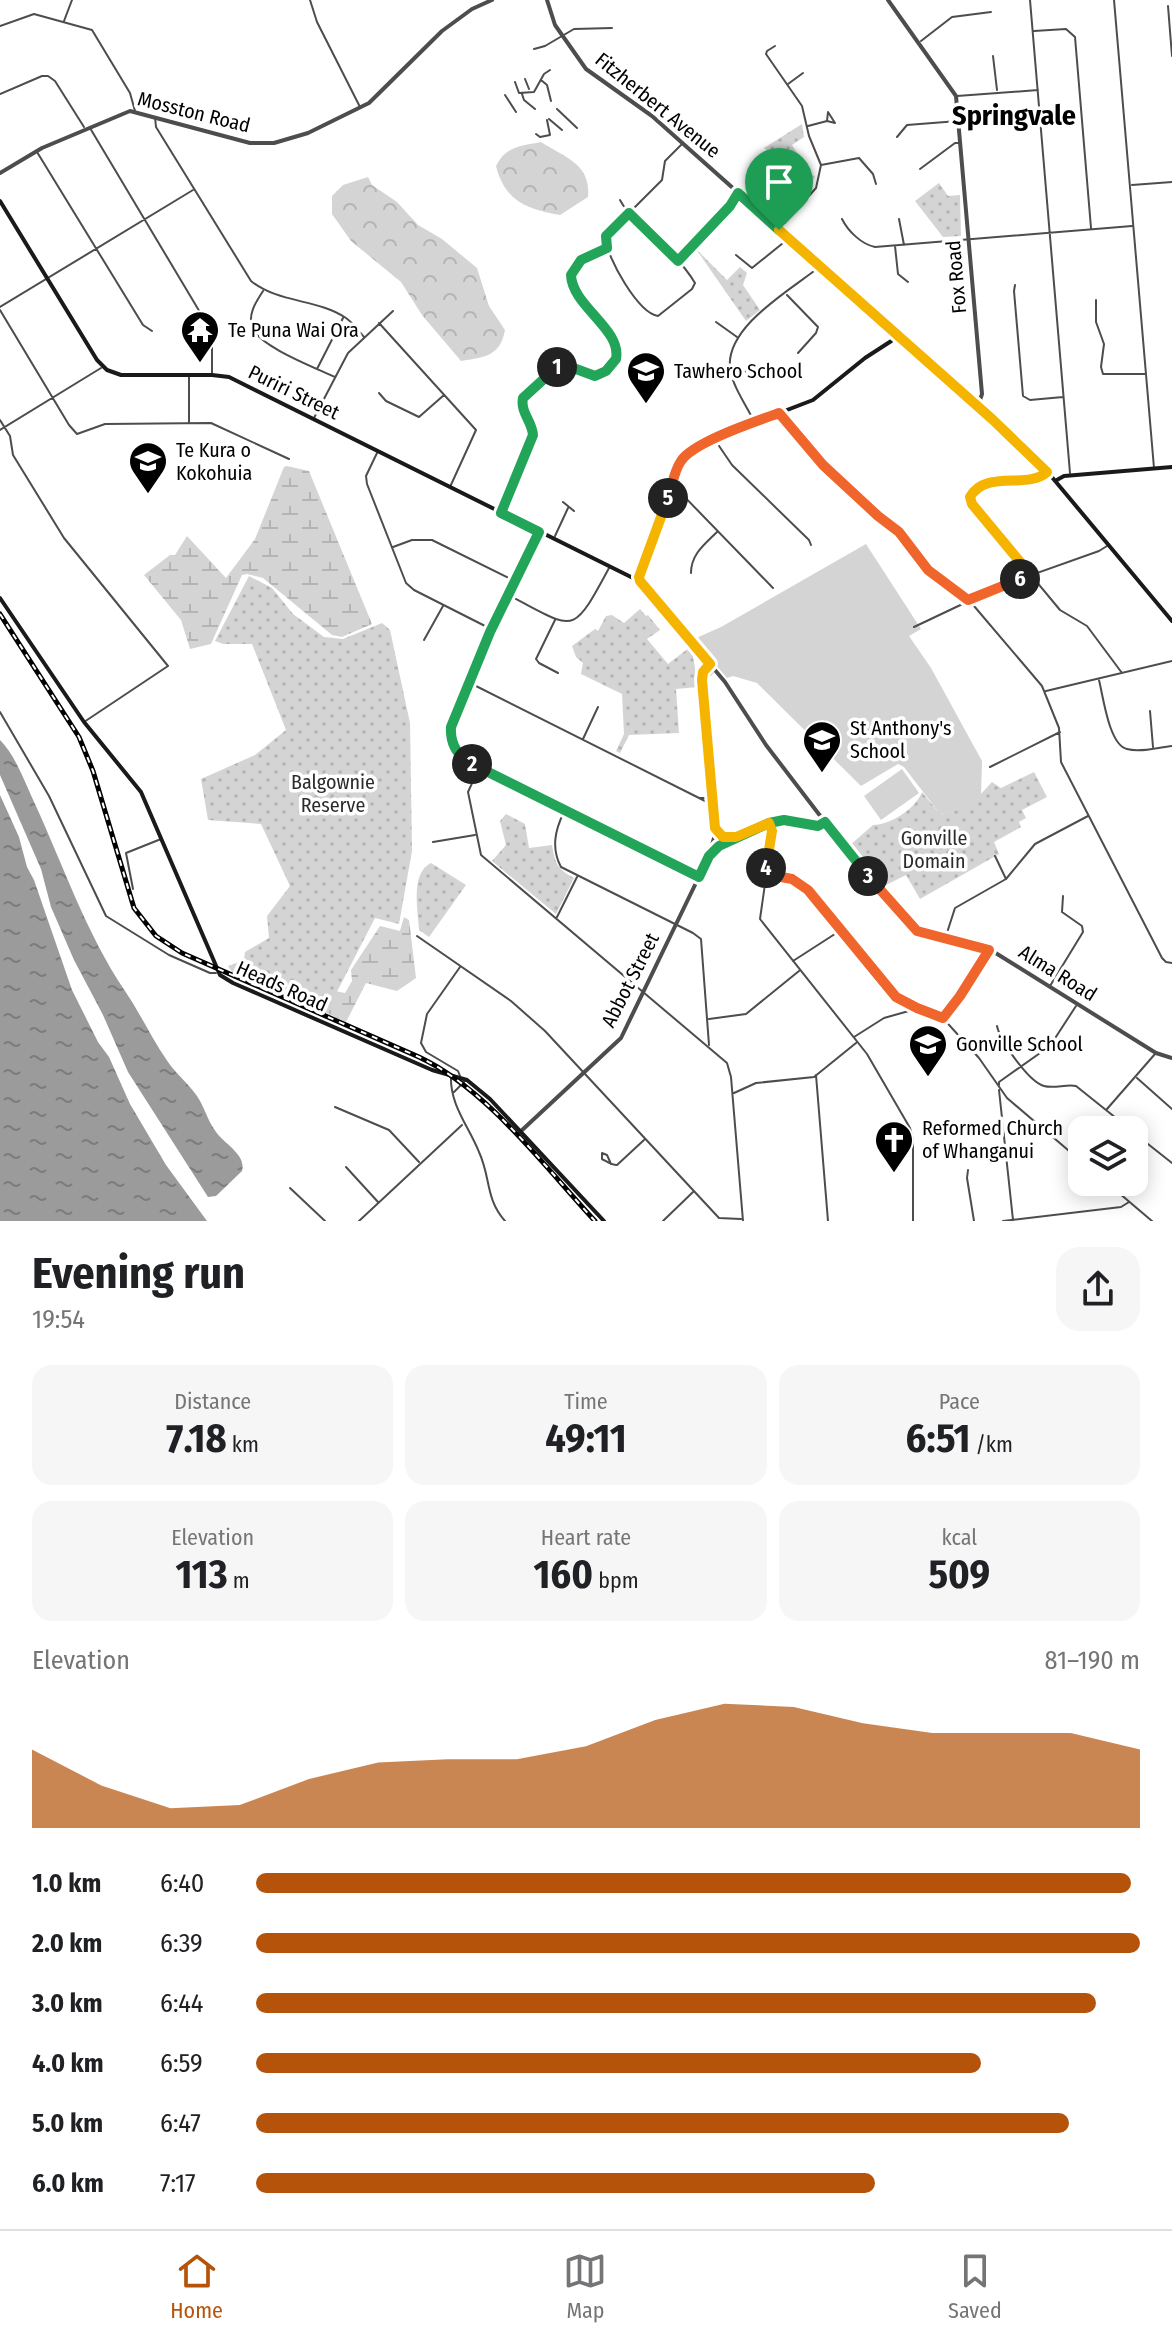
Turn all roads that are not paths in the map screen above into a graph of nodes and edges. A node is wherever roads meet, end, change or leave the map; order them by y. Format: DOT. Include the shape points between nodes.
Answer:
graph roads {
  1 [pos="72,0"];
  2 [pos="310,0"];
  3 [pos="492,0"];
  4 [pos="547,0"];
  5 [pos="888,0"];
  6 [pos="1030,0"];
  7 [pos="1114,0"];
  8 [pos="1168,6"];
  9 [pos="991,12"];
  10 [pos="64,22"];
  11 [pos="0,26"];
  12 [pos="612,28"];
  13 [pos="1033,31"];
  14 [pos="562,36"];
  15 [pos="919,42"];
  16 [pos="775,46"];
  17 [pos="534,49"];
  18 [pos="993,56"];
  19 [pos="1172,56"];
  20 [pos="550,70"];
  21 [pos="803,73"];
  22 [pos="525,79"];
  23 [pos="541,80"];
  24 [pos="515,82"];
  25 [pos="787,84"];
  26 [pos="1038,90"];
  27 [pos="530,91"];
  28 [pos="997,92"];
  29 [pos="522,93"];
  30 [pos="0,94"];
  31 [pos="505,95"];
  32 [pos="956,96"];
  33 [pos="551,101"];
  34 [pos="361,108"];
  35 [pos="533,108"];
  36 [pos="557,109"];
  37 [pos="135,111"];
  38 [pos="516,112"];
  39 [pos="155,116"];
  40 [pos="827,121"];
  41 [pos="958,121"];
  42 [pos="807,126"];
  43 [pos="88,128"];
  44 [pos="577,128"];
  45 [pos="562,130"];
  46 [pos="536,134"];
  47 [pos="897,137"];
  48 [pos="682,143"];
  49 [pos="960,143"];
  50 [pos="37,151"];
  51 [pos="764,156"];
  52 [pos="821,165"];
  53 [pos="920,169"];
  54 [pos="0,173"];
  55 [pos="1172,182"];
  56 [pos="876,184"];
  57 [pos="1131,185"];
  58 [pos="194,189"];
  59 [pos="738,193"];
  60 [pos="620,200"];
  61 [pos="0,201"];
  62 [pos="802,204"];
  63 [pos="629,213"];
  64 [pos="145,218"];
  65 [pos="842,219"];
  66 [pos="899,219"];
  67 [pos="1134,226"];
  68 [pos="1092,229"];
  69 [pos="779,230"];
  70 [pos="1050,233"];
  71 [pos="788,238"];
  72 [pos="968,240"];
  73 [pos="904,245"];
  74 [pos="895,246"];
  75 [pos="96,248"];
  76 [pos="607,248"];
  77 [pos="736,255"];
  78 [pos="678,261"];
  79 [pos="820,266"];
  80 [pos="47,278"];
  81 [pos="908,282"];
  82 [pos="1015,285"];
  83 [pos="263,290"];
  84 [pos="786,293"];
  85 [pos="1096,300"];
  86 [pos="0,309"];
  87 [pos="393,311"];
  88 [pos="343,317"];
  89 [pos="716,322"];
  90 [pos="379,323"];
  91 [pos="152,331"];
  92 [pos="899,336"];
  93 [pos="364,337"];
  94 [pos="737,337"];
  95 [pos="893,342"];
  96 [pos="913,348"];
  97 [pos="798,353"];
  98 [pos="103,367"];
  99 [pos="317,369"];
  100 [pos="758,369"];
  101 [pos="731,374"];
  102 [pos="1146,374"];
  103 [pos="189,375"];
  104 [pos="212,375"];
  105 [pos="335,377"];
  106 [pos="379,393"];
  107 [pos="444,395"];
  108 [pos="1063,397"];
  109 [pos="53,398"];
  110 [pos="978,406"];
  111 [pos="779,413"];
  112 [pos="0,420"];
  113 [pos="314,420"];
  114 [pos="754,422"];
  115 [pos="189,423"];
  116 [pos="5,427"];
  117 [pos="0,430"];
  118 [pos="715,439"];
  119 [pos="378,452"];
  120 [pos="289,459"];
  121 [pos="1172,467"];
  122 [pos="1154,468"];
  123 [pos="1047,472"];
  124 [pos="1070,475"];
  125 [pos="1055,481"];
  126 [pos="672,485"];
  127 [pos="449,487"];
  128 [pos="563,502"];
  129 [pos="568,508"];
  130 [pos="574,511"];
  131 [pos="501,513"];
  132 [pos="719,531"];
  133 [pos="539,532"];
  134 [pos="553,539"];
  135 [pos="811,545"];
  136 [pos="1108,545"];
  137 [pos="392,548"];
  138 [pos="609,567"];
  139 [pos="691,573"];
  140 [pos="1031,575"];
  141 [pos="638,579"];
  142 [pos="515,581"];
  143 [pos="773,588"];
  144 [pos="508,595"];
  145 [pos="0,598"];
  146 [pos="968,600"];
  147 [pos="444,605"];
  148 [pos="555,619"];
  149 [pos="1172,621"];
  150 [pos="914,627"];
  151 [pos="491,629"];
  152 [pos="424,640"];
  153 [pos="1172,661"];
  154 [pos="710,664"];
  155 [pos="715,669"];
  156 [pos="558,673"];
  157 [pos="1122,673"];
  158 [pos="1099,679"];
  159 [pos="468,682"];
  160 [pos="703,683"];
  161 [pos="1046,691"];
  162 [pos="598,707"];
  163 [pos="1150,711"];
  164 [pos="0,712"];
  165 [pos="84,722"];
  166 [pos="1060,732"];
  167 [pos="582,739"];
  168 [pos="1172,746"];
  169 [pos="1153,748"];
  170 [pos="990,767"];
  171 [pos="479,768"];
  172 [pos="712,791"];
  173 [pos="699,798"];
  174 [pos="713,805"];
  175 [pos="565,810"];
  176 [pos="1089,816"];
  177 [pos="825,822"];
  178 [pos="769,823"];
  179 [pos="715,828"];
  180 [pos="475,835"];
  181 [pos="736,837"];
  182 [pos="162,838"];
  183 [pos="718,838"];
  184 [pos="433,842"];
  185 [pos="721,845"];
  186 [pos="709,856"];
  187 [pos="995,856"];
  188 [pos="765,874"];
  189 [pos="578,876"];
  190 [pos="699,877"];
  191 [pos="1006,879"];
  192 [pos="133,889"];
  193 [pos="1063,896"];
  194 [pos="556,919"];
  195 [pos="676,924"];
  196 [pos="840,931"];
  197 [pos="417,936"];
  198 [pos="945,939"];
  199 [pos="989,950"];
  200 [pos="792,961"];
  201 [pos="1172,963"];
  202 [pos="461,966"];
  203 [pos="800,971"];
  204 [pos="219,972"];
  205 [pos="1050,986"];
  206 [pos="643,992"];
  207 [pos="1078,1004"];
  208 [pos="917,1008"];
  209 [pos="943,1018"];
  210 [pos="707,1020"];
  211 [pos="997,1026"];
  212 [pos="854,1037"];
  213 [pos="858,1041"];
  214 [pos="709,1047"];
  215 [pos="1156,1053"];
  216 [pos="1172,1058"];
  217 [pos="449,1065"];
  218 [pos="1022,1067"];
  219 [pos="584,1073"];
  220 [pos="444,1074"];
  221 [pos="451,1075"];
  222 [pos="816,1075"];
  223 [pos="460,1077"];
  224 [pos="1135,1077"];
  225 [pos="467,1080"];
  226 [pos="998,1086"];
  227 [pos="453,1093"];
  228 [pos="732,1093"];
  229 [pos="335,1107"];
  230 [pos="1172,1109"];
  231 [pos="1106,1110"];
  232 [pos="1113,1116"];
  233 [pos="462,1124"];
  234 [pos="520,1132"];
  235 [pos="645,1139"];
  236 [pos="1148,1144"];
  237 [pos="1068,1150"];
  238 [pos="421,1163"];
  239 [pos="1172,1163"];
  240 [pos="611,1164"];
  241 [pos="346,1167"];
  242 [pos="968,1170"];
  243 [pos="290,1188"];
  244 [pos="694,1192"];
  245 [pos="1122,1196"];
  246 [pos="379,1202"];
  247 [pos="1129,1202"];
  248 [pos="743,1220"];
  249 [pos="1013,1220"];
  250 [pos="325,1221"];
  251 [pos="359,1221"];
  252 [pos="505,1221"];
  253 [pos="604,1221"];
  254 [pos="663,1221"];
  255 [pos="828,1221"];
  256 [pos="913,1221"];
  257 [pos="974,1221"];
  258 [pos="1003,1221"];
  259 [pos="1152,1221"];
  1 -- 10 [label="street"];
  2 -- 34 [label="street"];
  3 -- 34 [label="street, Mosston Road" via="442,31"];
  4 -- 14 [label="street, Fitzherbert Avenue"];
  5 -- 15 [label="street, Fox Road"];
  6 -- 13 [label="street"];
  7 -- 57 [label="street"];
  8 -- 19 [label="street"];
  9 -- 15 [label="street" via="952,17"];
  10 -- 11 [label="street" via="31,14"];
  10 -- 37 [label="street" via="95,32 133,98"];
  12 -- 14 [label="street" via="577,28"];
  13 -- 26 [label="street"];
  13 -- 68 [label="street" via="1066,29 1075,37"];
  14 -- 17 [label="street"];
  14 -- 48 [label="street, Fitzherbert Avenue" via="593,75"];
  15 -- 32 [label="street, Fox Road"];
  16 -- 25 [label="street" via="766,54"];
  18 -- 28 [label="street"];
  20 -- 23 [label="street"];
  21 -- 25 [label="street"];
  22 -- 27 [label="street"];
  23 -- 27 [label="street"];
  23 -- 33 [label="street"];
  24 -- 29 [label="street"];
  25 -- 42 [label="street" via="802,106"];
  26 -- 28 [label="street"];
  26 -- 70 [label="street"];
  27 -- 29 [label="street"];
  28 -- 32 [label="street"];
  29 -- 35 [label="street"];
  30 -- 43 [label="street" via="48,76"];
  31 -- 38 [label="street"];
  32 -- 41 [label="street, Fox Road"];
  34 -- 39 [label="street, Mosston Road" via="308,133 263,144"];
  36 -- 44 [label="street"];
  37 -- 39 [label="street, Mosston Road"];
  37 -- 43 [label="street, Mosston Road"];
  39 -- 58 [label="street" via="156,127"];
  40 -- 42 [label="street"];
  41 -- 47 [label="street" via="907,125"];
  41 -- 49 [label="street, Fox Road"];
  42 -- 52 [label="street"];
  43 -- 50 [label="street, Mosston Road"];
  43 -- 64 [label="street"];
  45 -- 46 [label="street" via="548,120 550,135"];
  48 -- 59 [label="street, Fitzherbert Avenue"];
  48 -- 63 [label="street" via="665,161 662,180"];
  49 -- 53 [label="street"];
  49 -- 72 [label="street, Fox Road"];
  50 -- 54 [label="street, Mosston Road"];
  50 -- 75 [label="street"];
  51 -- 62 [label="street" via="784,188"];
  52 -- 56 [label="street" via="859,158"];
  52 -- 62 [label="street" via="817,185"];
  55 -- 57 [label="street"];
  57 -- 67 [label="street"];
  58 -- 64 [label="street"];
  58 -- 83 [label="street" via="245,273"];
  59 -- 69 [label="street, Fitzherbert Avenue"];
  59 -- 78 [label="street"];
  60 -- 63 [label="street"];
  61 -- 80 [label="main road"];
  62 -- 69 [label="street"];
  63 -- 76 [label="street" via="606,236"];
  63 -- 78 [label="street"];
  64 -- 75 [label="street"];
  64 -- 104 [label="street" via="207,324"];
  65 -- 74 [label="street" via="866,245"];
  66 -- 73 [label="street"];
  67 -- 68 [label="street"];
  67 -- 102 [label="street"];
  68 -- 70 [label="street"];
  69 -- 71 [label="street, Fitzherbert Avenue"];
  70 -- 72 [label="street"];
  70 -- 108 [label="street"];
  71 -- 77 [label="street" via="752,268"];
  71 -- 79 [label="street, Fitzherbert Avenue"];
  72 -- 73 [label="street"];
  72 -- 110 [label="street, Fox Road" via="982,394"];
  73 -- 74 [label="street"];
  74 -- 81 [label="street" via="898,274"];
  75 -- 80 [label="street"];
  75 -- 91 [label="street" via="143,325"];
  76 -- 78 [label="street" via="619,275 656,317 694,287"];
  76 -- 131 [label="street" via="577,263 571,280 615,343 616,359 595,376 556,367 525,394 522,405 533,435"];
  79 -- 84 [label="street"];
  79 -- 92 [label="street, Fitzherbert Avenue"];
  80 -- 86 [label="street"];
  80 -- 98 [label="main road"];
  82 -- 108 [label="street" via="1023,396"];
  83 -- 88 [label="street"];
  83 -- 99 [label="street" via="252,313 255,333"];
  84 -- 94 [label="street"];
  84 -- 97 [label="street" via="818,327"];
  85 -- 102 [label="street" via="1103,374"];
  86 -- 109 [label="street"];
  87 -- 90 [label="street"];
  88 -- 93 [label="street"];
  88 -- 99 [label="street"];
  89 -- 94 [label="street"];
  90 -- 93 [label="street"];
  90 -- 107 [label="street"];
  92 -- 95 [label="main road"];
  92 -- 96 [label="main road, Fitzherbert Avenue"];
  93 -- 105 [label="street"];
  94 -- 101 [label="street"];
  95 -- 96 [label="main road, Fitzherbert Avenue"];
  95 -- 111 [label="main road" via="813,400"];
  96 -- 110 [label="main road, Fitzherbert Avenue"];
  98 -- 103 [label="main road, Puriri Street" via="121,375"];
  98 -- 109 [label="street"];
  99 -- 105 [label="street"];
  100 -- 101 [label="street"];
  101 -- 114 [label="street"];
  102 -- 122 [label="street"];
  103 -- 104 [label="main road, Puriri Street"];
  103 -- 115 [label="street"];
  104 -- 113 [label="main road, Puriri Street" via="229,377"];
  105 -- 113 [label="street"];
  106 -- 107 [label="street" via="419,417"];
  107 -- 127 [label="street" via="476,433"];
  108 -- 124 [label="street"];
  109 -- 115 [label="street" via="77,434 105,424"];
  109 -- 116 [label="street"];
  110 -- 123 [label="main road, Fitzherbert Avenue"];
  111 -- 114 [label="main road"];
  111 -- 146 [label="street" via="823,465 899,532 928,570"];
  112 -- 116 [label="street"];
  113 -- 119 [label="main road, Puriri Street"];
  114 -- 118 [label="main road"];
  115 -- 120 [label="street" via="214,423"];
  116 -- 117 [label="street"];
  116 -- 165 [label="street" via="13,455 64,538 168,666"];
  118 -- 126 [label="main road" via="683,458"];
  118 -- 135 [label="street" via="732,465"];
  119 -- 127 [label="main road, Puriri Street"];
  119 -- 137 [label="street" via="366,479"];
  121 -- 122 [label="main road"];
  122 -- 124 [label="main road"];
  123 -- 125 [label="main road, Fitzherbert Avenue"];
  123 -- 140 [label="street" via="996,481 970,497"];
  124 -- 125 [label="main road"];
  125 -- 136 [label="main road, Fitzherbert Avenue"];
  126 -- 132 [label="street"];
  126 -- 141 [label="main road"];
  127 -- 131 [label="main road, Puriri Street"];
  128 -- 129 [label="street"];
  129 -- 130 [label="street"];
  129 -- 134 [label="street"];
  131 -- 133 [label="main road, Puriri Street"];
  132 -- 139 [label="street" via="699,549"];
  132 -- 143 [label="street"];
  133 -- 134 [label="main road, Puriri Street"];
  133 -- 142 [label="street"];
  134 -- 138 [label="main road, Puriri Street"];
  136 -- 140 [label="street"];
  136 -- 149 [label="main road, Fitzherbert Avenue"];
  137 -- 142 [label="street" via="432,540"];
  137 -- 147 [label="street" via="408,586"];
  138 -- 141 [label="main road, Puriri Street"];
  138 -- 148 [label="street" via="580,617 567,623"];
  140 -- 146 [label="street"];
  140 -- 157 [label="street" via="1060,610 1087,626"];
  141 -- 154 [label="street, Puriri Street"];
  142 -- 144 [label="street"];
  144 -- 148 [label="street"];
  144 -- 151 [label="street"];
  145 -- 165 [label="main road, Heads Road"];
  146 -- 150 [label="street"];
  146 -- 161 [label="street"];
  147 -- 151 [label="street"];
  147 -- 152 [label="street"];
  148 -- 156 [label="street" via="536,659"];
  151 -- 159 [label="street"];
  153 -- 157 [label="street"];
  154 -- 155 [label="street, Puriri Street"];
  154 -- 160 [label="street"];
  155 -- 160 [label="street"];
  155 -- 177 [label="street, Puriri Street"];
  157 -- 158 [label="street"];
  158 -- 161 [label="street"];
  158 -- 169 [label="street" via="1117,743 1128,750"];
  159 -- 167 [label="street"];
  159 -- 171 [label="street" via="450,735 457,753"];
  160 -- 172 [label="street"];
  161 -- 166 [label="street"];
  162 -- 167 [label="street"];
  163 -- 169 [label="street"];
  164 -- 204 [label="street" via="49,796 106,916 169,955"];
  165 -- 182 [label="main road, Heads Road" via="141,792"];
  166 -- 170 [label="street"];
  166 -- 176 [label="street" via="1060,757"];
  167 -- 173 [label="street"];
  168 -- 169 [label="street"];
  171 -- 175 [label="street"];
  171 -- 180 [label="street" via="468,792"];
  172 -- 173 [label="street"];
  172 -- 174 [label="street"];
  173 -- 174 [label="street"];
  174 -- 179 [label="street"];
  175 -- 189 [label="street" via="555,830 558,860"];
  175 -- 190 [label="street"];
  176 -- 191 [label="street" via="1035,844"];
  176 -- 201 [label="street" via="1162,958"];
  177 -- 178 [label="street"];
  177 -- 198 [label="street, Alma Road" via="914,928"];
  178 -- 181 [label="street"];
  178 -- 188 [label="street"];
  179 -- 183 [label="street"];
  179 -- 183 [label="street"];
  180 -- 184 [label="street"];
  180 -- 194 [label="street" via="482,857"];
  181 -- 183 [label="street"];
  181 -- 185 [label="street"];
  182 -- 192 [label="street" via="126,853"];
  182 -- 204 [label="main road, Heads Road"];
  183 -- 185 [label="street"];
  183 -- 185 [label="street" via="715,844"];
  183 -- 186 [label="street, Abbot Street"];
  185 -- 186 [label="street, Abbot Street"];
  186 -- 190 [label="street, Abbot Street"];
  187 -- 191 [label="street"];
  188 -- 196 [label="street" via="792,879 808,890"];
  188 -- 200 [label="street" via="760,919"];
  189 -- 194 [label="street"];
  189 -- 195 [label="street"];
  190 -- 195 [label="street, Abbot Street"];
  191 -- 198 [label="street" via="955,908"];
  193 -- 205 [label="street" via="1062,912 1083,932"];
  194 -- 206 [label="street"];
  195 -- 206 [label="street, Abbot Street"];
  195 -- 210 [label="street" via="701,939"];
  196 -- 200 [label="street"];
  196 -- 208 [label="street" via="891,993"];
  197 -- 202 [label="street"];
  198 -- 199 [label="street, Alma Road"];
  199 -- 205 [label="street, Alma Road"];
  199 -- 209 [label="street"];
  200 -- 203 [label="street"];
  202 -- 217 [label="street" via="427,1014 421,1038 426,1052"];
  202 -- 219 [label="street" via="511,1001"];
  203 -- 210 [label="street" via="746,1014"];
  203 -- 212 [label="street"];
  204 -- 220 [label="main road, Heads Road" via="233,983"];
  205 -- 207 [label="street, Alma Road"];
  206 -- 214 [label="street"];
  206 -- 219 [label="street, Abbot Street" via="621,1038"];
  207 -- 215 [label="street, Alma Road"];
  207 -- 218 [label="street" via="1050,1046"];
  208 -- 209 [label="street"];
  208 -- 212 [label="street" via="884,1018"];
  209 -- 226 [label="street"];
  210 -- 214 [label="street"];
  211 -- 218 [label="street"];
  212 -- 213 [label="street"];
  213 -- 222 [label="street"];
  213 -- 256 [label="street" via="912,1131"];
  214 -- 228 [label="street" via="728,1066"];
  215 -- 216 [label="street, Alma Road"];
  215 -- 224 [label="street"];
  217 -- 220 [label="street"];
  217 -- 223 [label="street"];
  218 -- 226 [label="street"];
  218 -- 231 [label="street" via="1043,1086 1074,1085"];
  219 -- 234 [label="street, Abbot Street"];
  219 -- 235 [label="street"];
  220 -- 221 [label="main road, Heads Road"];
  221 -- 223 [label="main road, Heads Road"];
  221 -- 227 [label="street"];
  222 -- 228 [label="street" via="756,1083"];
  222 -- 255 [label="street"];
  223 -- 225 [label="main road, Heads Road"];
  224 -- 230 [label="street"];
  224 -- 231 [label="street"];
  225 -- 227 [label="street"];
  225 -- 234 [label="main road, Heads Road"];
  226 -- 237 [label="street"];
  226 -- 249 [label="street"];
  227 -- 233 [label="street"];
  228 -- 248 [label="street"];
  229 -- 238 [label="street" via="391,1132"];
  231 -- 232 [label="street"];
  233 -- 238 [label="street"];
  233 -- 252 [label="street" via="480,1154 494,1208"];
  234 -- 253 [label="main road, Heads Road"];
  235 -- 240 [label="street" via="619,1164"];
  235 -- 244 [label="street"];
  236 -- 239 [label="street"];
  238 -- 246 [label="street"];
  241 -- 246 [label="street"];
  242 -- 257 [label="street"];
  243 -- 250 [label="street"];
  244 -- 248 [label="street" via="721,1220"];
  244 -- 254 [label="street"];
  245 -- 247 [label="street"];
  246 -- 251 [label="street"];
  247 -- 249 [label="street"];
  247 -- 259 [label="street"];
  249 -- 258 [label="street"];
}
